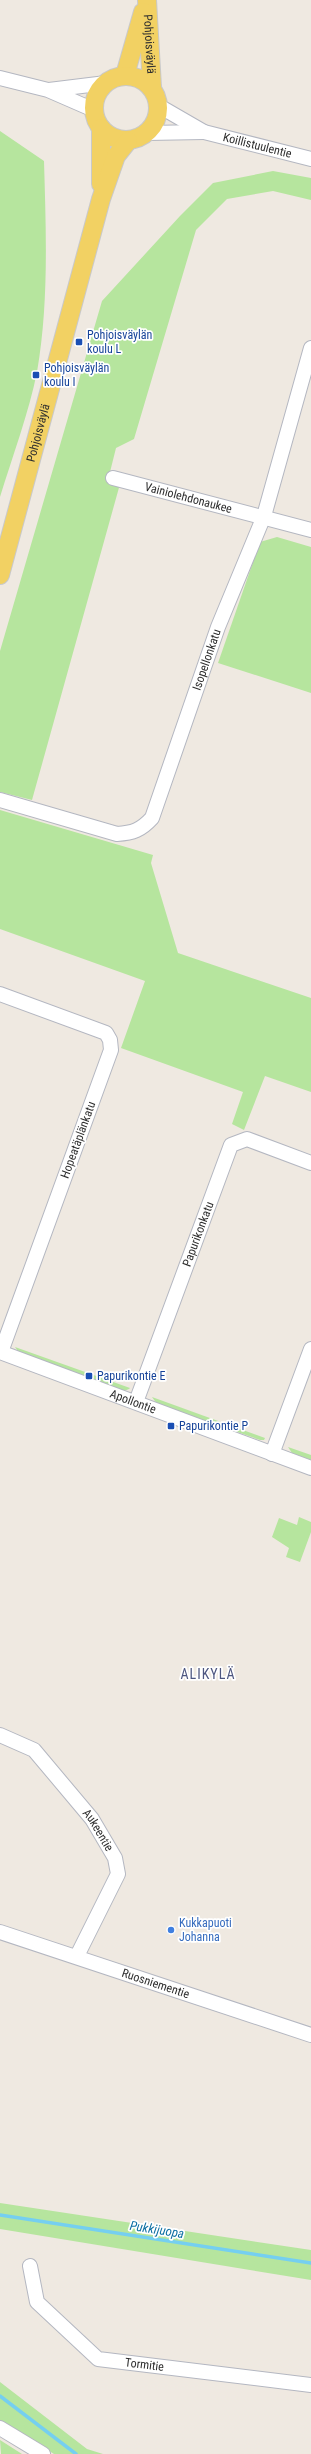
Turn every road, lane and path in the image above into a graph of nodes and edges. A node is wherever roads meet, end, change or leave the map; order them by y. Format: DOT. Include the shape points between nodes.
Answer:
graph roads {
  1 [pos="147,0"];
  2 [pos="125,75"];
  3 [pos="0,78"];
  4 [pos="106,82"];
  5 [pos="152,87"];
  6 [pos="48,90"];
  7 [pos="159,106"];
  8 [pos="94,110"];
  9 [pos="101,128"];
  10 [pos="204,132"];
  11 [pos="147,133"];
  12 [pos="128,141"];
  13 [pos="311,159"];
  14 [pos="101,199"];
  15 [pos="311,348"];
  16 [pos="113,478"];
  17 [pos="264,516"];
  18 [pos="311,530"];
  19 [pos="0,575"];
  20 [pos="0,800"];
  21 [pos="0,994"];
  22 [pos="311,1163"];
  23 [pos="311,1349"];
  24 [pos="0,1352"];
  25 [pos="136,1402"];
  26 [pos="272,1454"];
  27 [pos="311,1468"];
  28 [pos="0,1735"];
  29 [pos="0,1932"];
  30 [pos="77,1956"];
  31 [pos="311,2035"];
  32 [pos="30,2266"];
  33 [pos="311,2385"];
  34 [pos="0,2428"];
  35 [pos="43,2454"];
  1 -- 2 [label="main road, Pohjoisväylä"];
  1 -- 5 [label="main road, Pohjoisväylä"];
  2 -- 4 [label="main road"];
  2 -- 5 [label="main road" via="139,78"];
  3 -- 6 [label="street"];
  4 -- 6 [label="street"];
  4 -- 8 [label="main road" via="99,90"];
  5 -- 7 [label="main road"];
  6 -- 8 [label="street"];
  7 -- 10 [label="street, Koillistuulentie"];
  7 -- 11 [label="main road" via="156,121"];
  8 -- 9 [label="main road"];
  9 -- 12 [label="main road" via="108,135"];
  9 -- 14 [label="main road, Pohjoisväylä"];
  10 -- 11 [label="street, Koillistuulentie"];
  10 -- 13 [label="street, Koillistuulentie"];
  11 -- 12 [label="main road"];
  12 -- 14 [label="main road, Pohjoisväylä" via="116,156"];
  14 -- 19 [label="main road, Pohjoisväylä"];
  15 -- 17 [label="street, Isopellonkatu"];
  16 -- 17 [label="street, Vainiolehdonaukee"];
  17 -- 18 [label="street, Vainiolehdonaukee"];
  17 -- 20 [label="street, Isopellonkatu" via="218,627 152,818 142,829 117,834"];
  21 -- 24 [label="street, Hopeatäplänkatu" via="106,1033 111,1050"];
  22 -- 25 [label="street, Papurikonkatu" via="247,1139 231,1145"];
  23 -- 26 [label="street"];
  24 -- 25 [label="street, Apollontie"];
  25 -- 26 [label="street, Apollontie"];
  26 -- 27 [label="street, Apollontie"];
  28 -- 30 [label="street, Aukeentie" via="34,1750 92,1819 115,1858 118,1874"];
  29 -- 30 [label="street, Ruosniementie"];
  30 -- 31 [label="street, Ruosniementie"];
  32 -- 33 [label="street, Tormitie" via="37,2302 98,2359"];
  34 -- 35 [label="street"];
}
